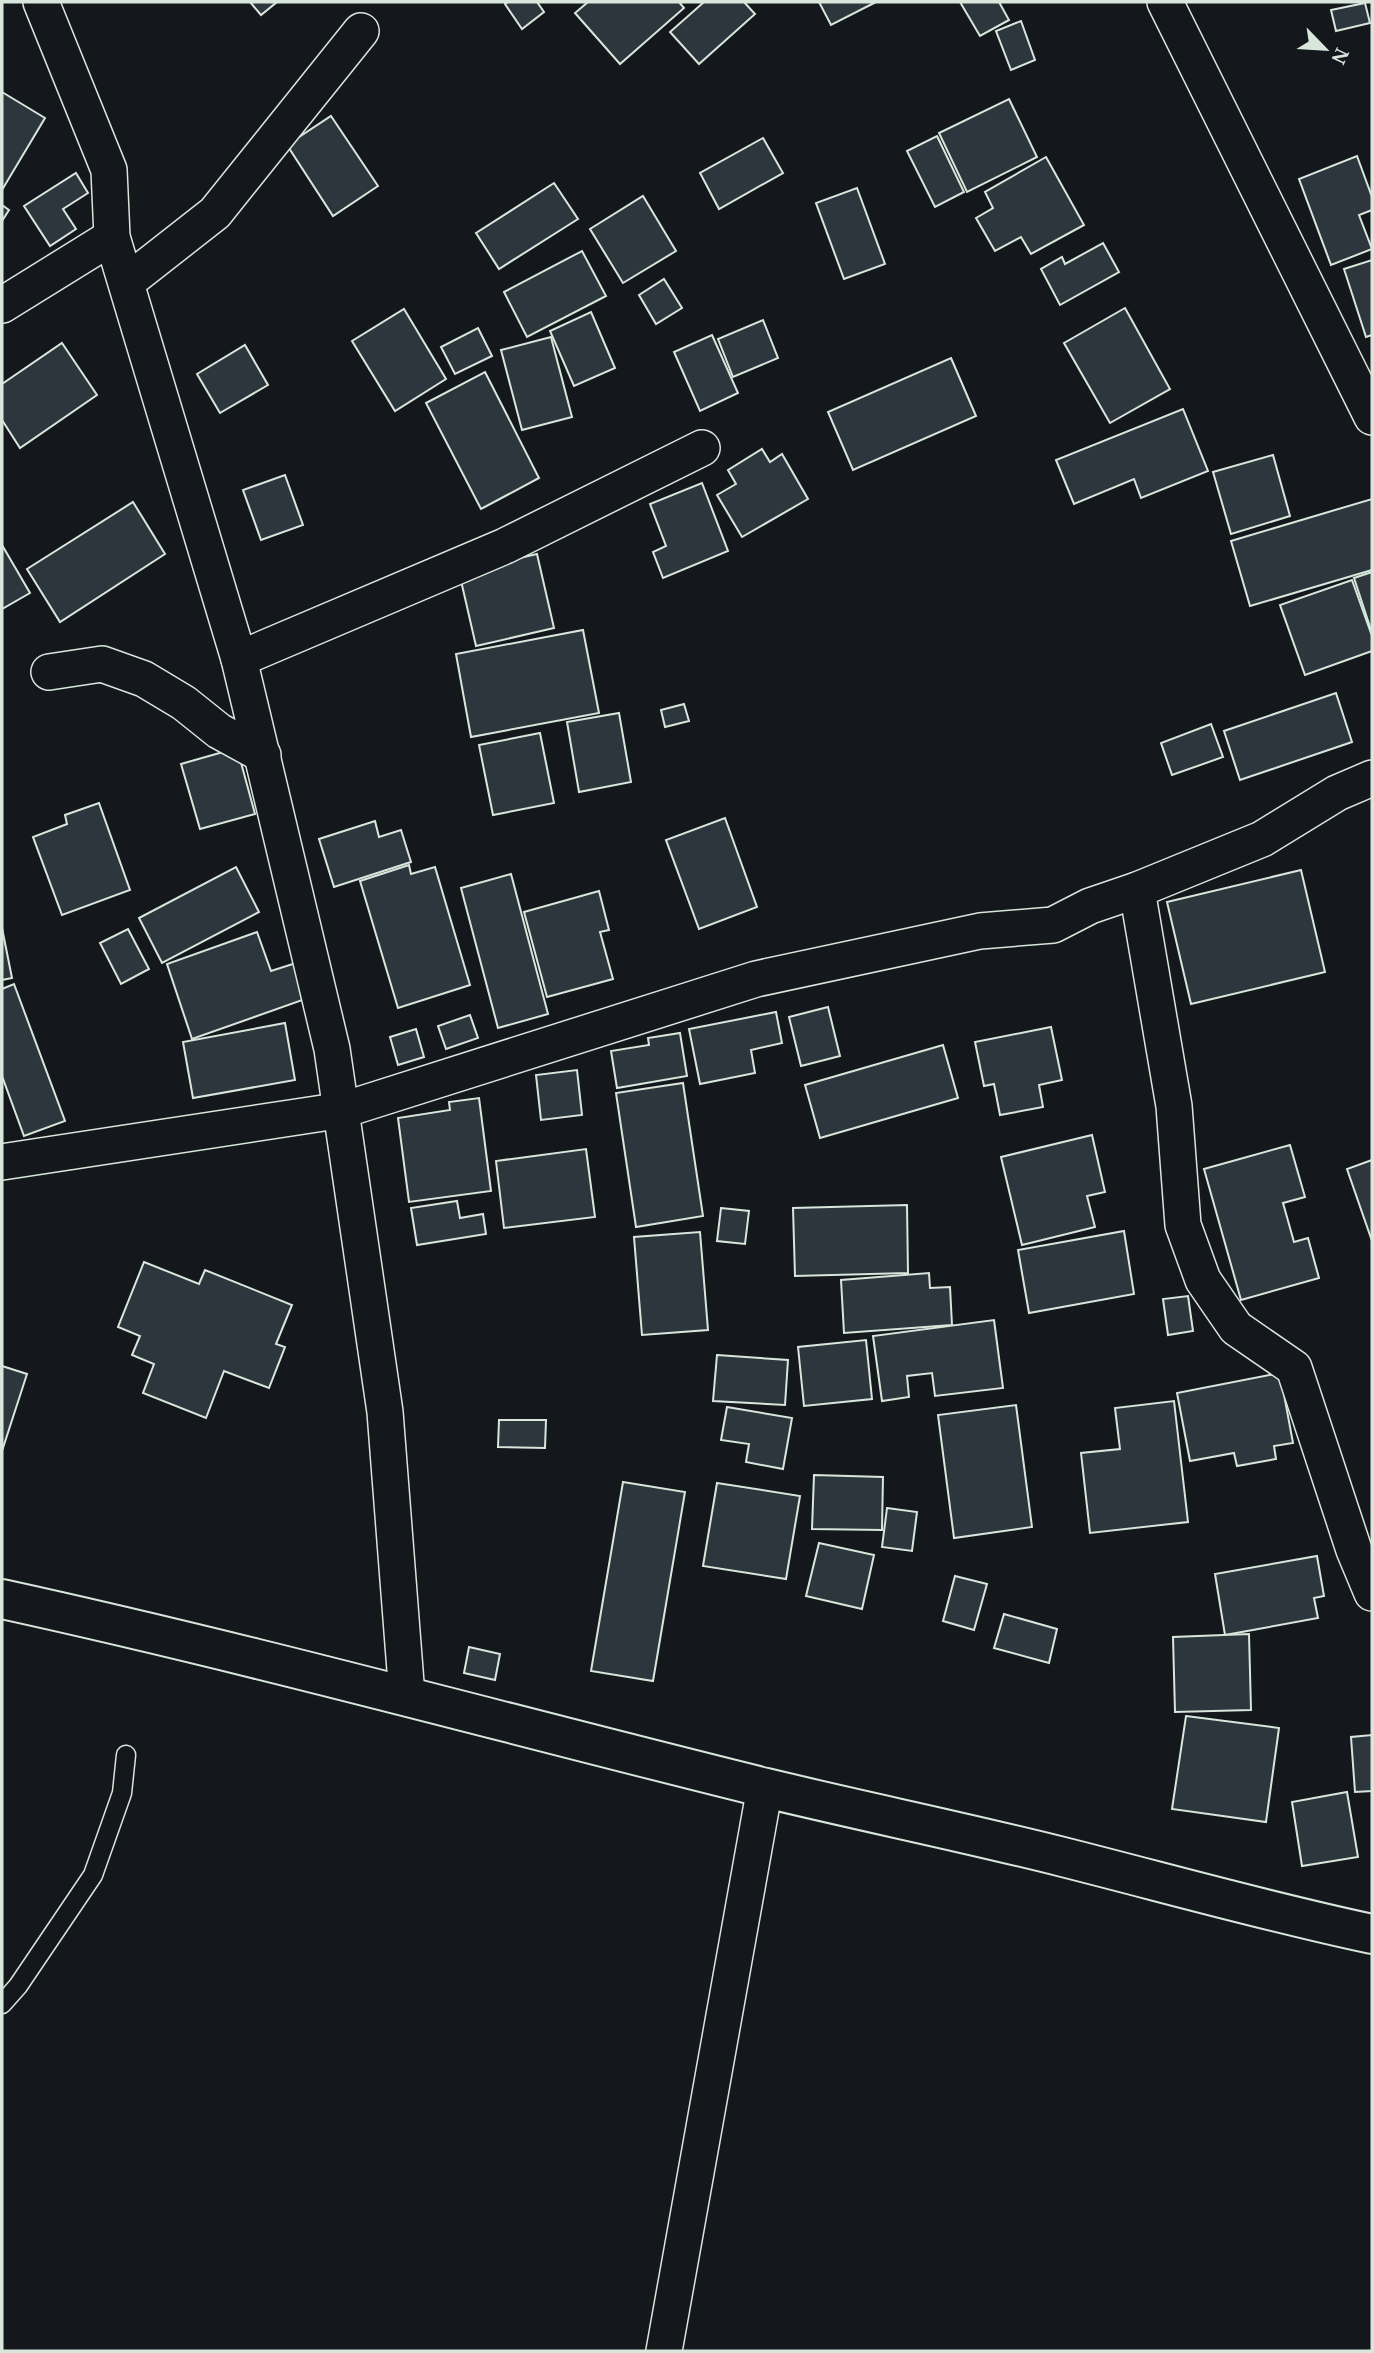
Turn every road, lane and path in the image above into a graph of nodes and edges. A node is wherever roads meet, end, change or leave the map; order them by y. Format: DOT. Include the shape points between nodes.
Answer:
graph roads {
  1 [pos="41,2"];
  2 [pos="1165,2"];
  3 [pos="361,31"];
  4 [pos="112,237"];
  5 [pos="127,282"];
  6 [pos="2,305"];
  7 [pos="1368,400"];
  8 [pos="702,448"];
  9 [pos="239,659"];
  10 [pos="49,671"];
  11 [pos="262,755"];
  12 [pos="1372,778"];
  13 [pos="1137,890"];
  14 [pos="343,1110"];
  15 [pos="2,1162"];
  16 [pos="1372,1593"];
  17 [pos="2,1599"];
  18 [pos="407,1696"];
  19 [pos="126,1755"];
  20 [pos="765,1787"];
  21 [pos="1372,1934"];
  22 [pos="2,2004"];
  23 [pos="664,2351"];
  1 -- 4 [label="street" via="109,170"];
  2 -- 7 [label="street"];
  3 -- 5 [label="street" via="215,214"];
  4 -- 5 [label="street"];
  4 -- 6 [label="street"];
  5 -- 9 [label="street"];
  8 -- 9 [label="street" via="505,546"];
  9 -- 11 [label="street"];
  10 -- 11 [label="street" via="102,664 144,679"];
  11 -- 14 [label="street"];
  12 -- 13 [label="street" via="1337,793 1262,839"];
  13 -- 14 [label="street" via="1053,925 980,931 756,979"];
  13 -- 16 [label="street" via="1174,1106 1183,1225 1203,1279 1236,1328 1294,1368"];
  14 -- 15 [label="street"];
  14 -- 18 [label="street" via="385,1412"];
  17 -- 18 [label="street"];
  18 -- 20 [label="street"];
  19 -- 22 [label="lane" via="122,1793 93,1875"];
  20 -- 21 [label="street"];
  20 -- 23 [label="street"];
}
